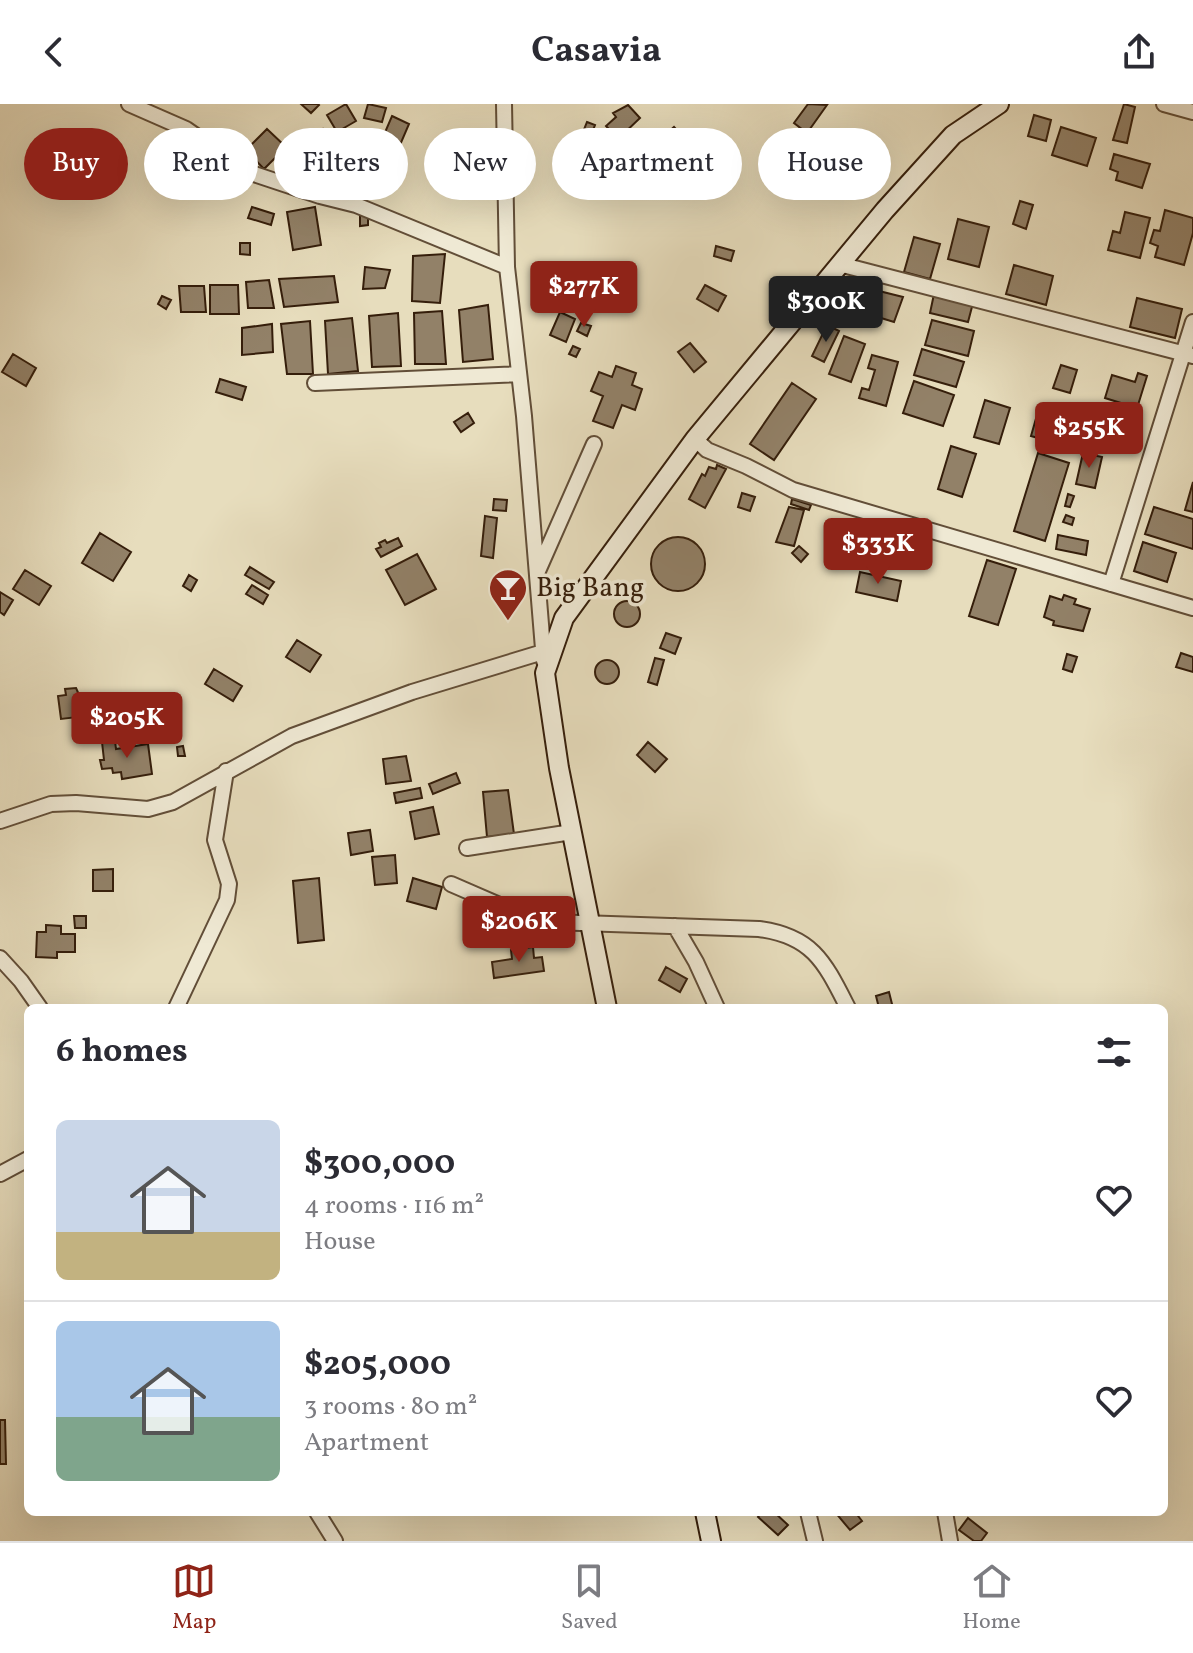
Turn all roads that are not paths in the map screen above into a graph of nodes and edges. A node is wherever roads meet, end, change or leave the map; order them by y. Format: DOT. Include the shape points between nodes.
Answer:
graph roads {
  1 [pos="129,104"];
  2 [pos="504,104"];
  3 [pos="999,104"];
  4 [pos="1164,104"];
  5 [pos="1193,112"];
  6 [pos="839,264"];
  7 [pos="507,267"];
  8 [pos="1193,322"];
  9 [pos="1188,354"];
  10 [pos="519,374"];
  11 [pos="315,383"];
  12 [pos="695,439"];
  13 [pos="594,444"];
  14 [pos="537,575"];
  15 [pos="1111,584"];
  16 [pos="1193,608"];
  17 [pos="543,652"];
  18 [pos="545,673"];
  19 [pos="226,771"];
  20 [pos="0,821"];
  21 [pos="572,832"];
  22 [pos="467,848"];
  23 [pos="451,884"];
  24 [pos="591,924"];
  25 [pos="675,926"];
  26 [pos="0,958"];
  27 [pos="37,1004"];
  28 [pos="178,1004"];
  29 [pos="606,1004"];
  30 [pos="715,1004"];
  31 [pos="846,1004"];
  32 [pos="24,1161"];
  33 [pos="0,1174"];
  34 [pos="319,1516"];
  35 [pos="706,1516"];
  36 [pos="809,1516"];
  37 [pos="946,1516"];
  38 [pos="335,1541"];
  39 [pos="711,1541"];
  40 [pos="815,1541"];
  41 [pos="950,1541"];
  1 -- 7 [label="street" via="186,129 248,172 356,205"];
  2 -- 7 [label="street"];
  3 -- 6 [label="street" via="953,135"];
  4 -- 5 [label="street"];
  6 -- 9 [label="street"];
  6 -- 12 [label="street"];
  7 -- 10 [label="street"];
  8 -- 9 [label="street"];
  9 -- 15 [label="street"];
  10 -- 11 [label="street"];
  10 -- 14 [label="street"];
  12 -- 15 [label="street" via="707,450 793,490"];
  12 -- 18 [label="street" via="564,618"];
  13 -- 14 [label="street"];
  14 -- 17 [label="street"];
  15 -- 16 [label="street"];
  17 -- 18 [label="street"];
  17 -- 19 [label="street" via="292,736"];
  18 -- 21 [label="street"];
  19 -- 20 [label="street" via="173,802 148,809 51,804"];
  19 -- 28 [label="street" via="215,840 229,884 227,900"];
  21 -- 22 [label="street"];
  21 -- 24 [label="street"];
  23 -- 24 [label="street" via="537,918"];
  24 -- 25 [label="street"];
  24 -- 29 [label="street"];
  25 -- 30 [label="street"];
  25 -- 31 [label="street" via="782,932 808,945 828,967"];
  26 -- 27 [label="street"];
  32 -- 33 [label="street"];
  34 -- 38 [label="street"];
  35 -- 39 [label="street"];
  36 -- 40 [label="street"];
  37 -- 41 [label="street"];
}
